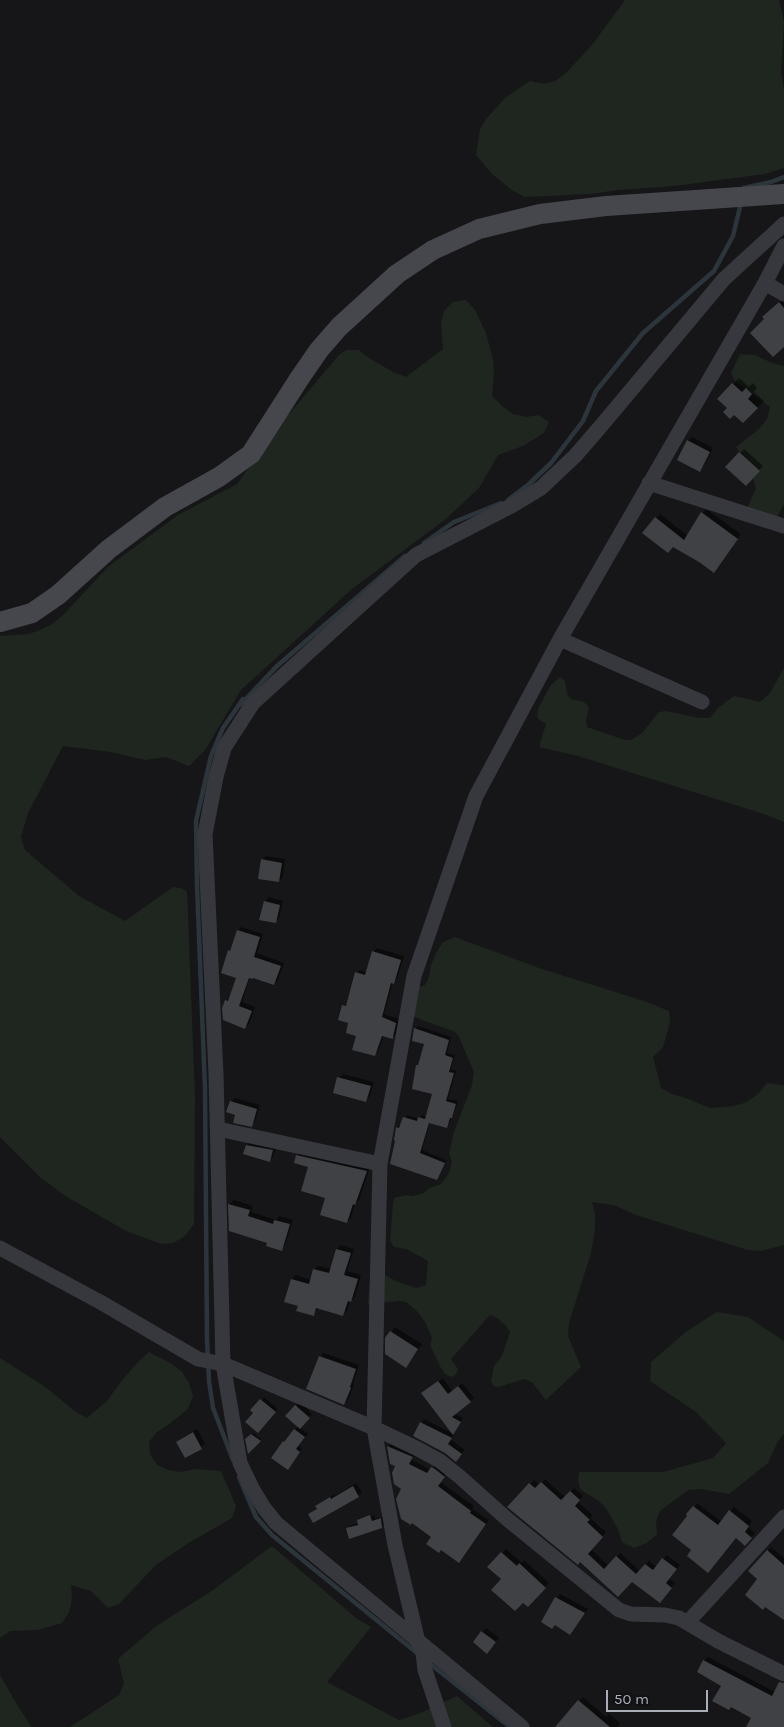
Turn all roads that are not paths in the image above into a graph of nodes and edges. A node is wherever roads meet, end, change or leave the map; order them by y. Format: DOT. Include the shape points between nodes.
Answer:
graph roads {
  1 [pos="784,194"];
  2 [pos="784,224"];
  3 [pos="784,246"];
  4 [pos="764,284"];
  5 [pos="784,294"];
  6 [pos="649,483"];
  7 [pos="784,526"];
  8 [pos="0,622"];
  9 [pos="560,639"];
  10 [pos="702,702"];
  11 [pos="218,1129"];
  12 [pos="380,1164"];
  13 [pos="0,1248"];
  14 [pos="219,1364"];
  15 [pos="374,1428"];
  16 [pos="784,1516"];
  17 [pos="688,1623"];
  18 [pos="421,1647"];
  19 [pos="784,1674"];
  20 [pos="444,1727"];
  21 [pos="522,1727"];
  1 -- 8 [label="main road" via="606,206 540,214 479,229 433,250 397,274 339,327 299,378 251,454 165,507 32,613"];
  2 -- 11 [label="street" via="724,279 602,426 541,488 416,555 253,703 224,748 204,834"];
  3 -- 4 [label="street"];
  4 -- 5 [label="street"];
  4 -- 6 [label="street"];
  6 -- 7 [label="street"];
  6 -- 9 [label="street"];
  9 -- 10 [label="street"];
  9 -- 12 [label="street" via="476,796 414,976"];
  11 -- 12 [label="street"];
  11 -- 14 [label="street"];
  12 -- 15 [label="street"];
  13 -- 14 [label="street" via="198,1359"];
  14 -- 15 [label="street"];
  14 -- 18 [label="street" via="240,1463 264,1508"];
  15 -- 17 [label="street" via="440,1461 619,1610 641,1616 673,1616"];
  15 -- 18 [label="street" via="395,1545"];
  16 -- 17 [label="street"];
  17 -- 19 [label="street"];
  18 -- 20 [label="street" via="425,1670"];
  18 -- 21 [label="street"];
}
